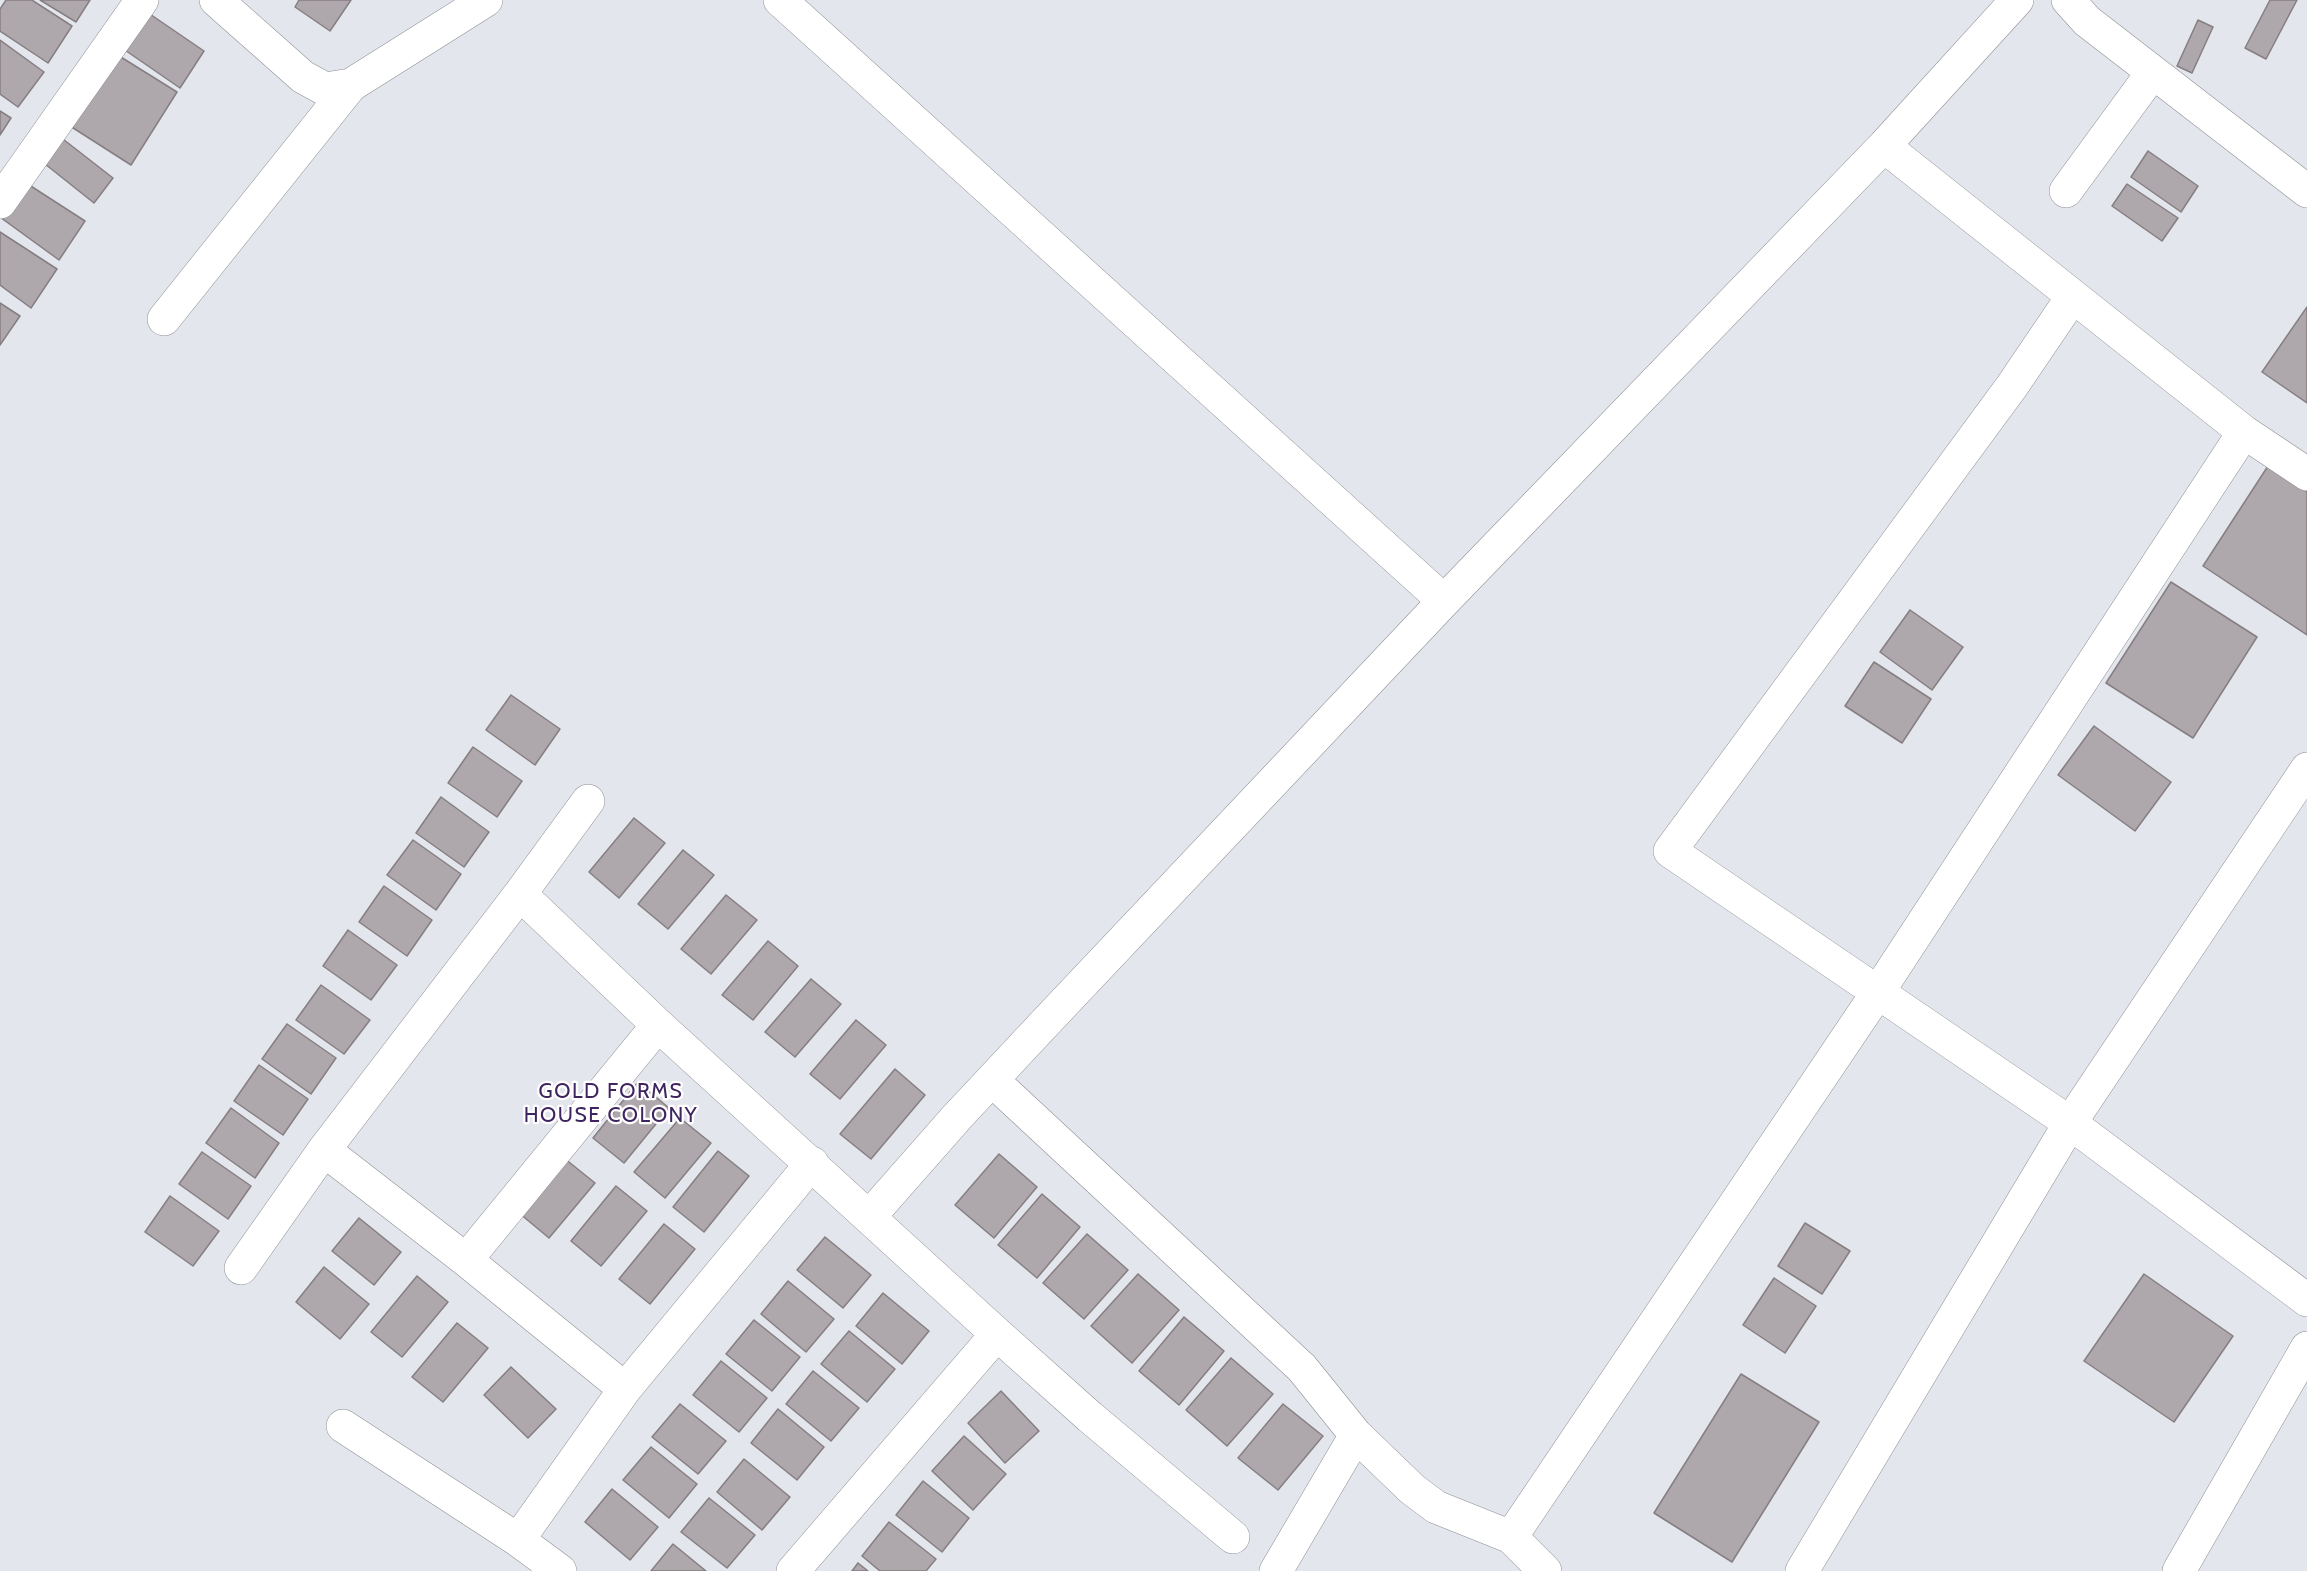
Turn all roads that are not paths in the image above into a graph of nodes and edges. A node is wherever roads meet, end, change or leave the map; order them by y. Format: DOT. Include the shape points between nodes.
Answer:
graph roads {
  1 [pos="142,0"];
  2 [pos="216,0"];
  3 [pos="486,0"];
  4 [pos="780,0"];
  5 [pos="2017,0"];
  6 [pos="2067,0"];
  7 [pos="2153,72"];
  8 [pos="351,85"];
  9 [pos="1884,146"];
  10 [pos="2066,191"];
  11 [pos="2307,191"];
  12 [pos="0,202"];
  13 [pos="2073,296"];
  14 [pos="164,319"];
  15 [pos="2244,432"];
  16 [pos="2307,474"];
  17 [pos="1444,601"];
  18 [pos="2307,769"];
  19 [pos="588,801"];
  20 [pos="520,894"];
  21 [pos="1878,992"];
  22 [pos="658,1025"];
  23 [pos="993,1080"];
  24 [pos="2070,1123"];
  25 [pos="324,1150"];
  26 [pos="812,1163"];
  27 [pos="869,1217"];
  28 [pos="466,1260"];
  29 [pos="241,1268"];
  30 [pos="2307,1300"];
  31 [pos="997,1334"];
  32 [pos="2307,1348"];
  33 [pos="625,1389"];
  34 [pos="343,1426"];
  35 [pos="1356,1435"];
  36 [pos="1233,1537"];
  37 [pos="1511,1537"];
  38 [pos="518,1540"];
  39 [pos="1542,1570"];
  40 [pos="560,1571"];
  41 [pos="792,1571"];
  42 [pos="1276,1571"];
  43 [pos="1802,1571"];
  44 [pos="2180,1571"];
  1 -- 12 [label="street"];
  2 -- 8 [label="street" via="303,77 325,88"];
  3 -- 8 [label="street"];
  4 -- 17 [label="street"];
  5 -- 9 [label="street"];
  6 -- 7 [label="street" via="2087,21"];
  7 -- 10 [label="street"];
  7 -- 11 [label="street"];
  8 -- 14 [label="street"];
  9 -- 13 [label="street"];
  9 -- 17 [label="street"];
  13 -- 15 [label="street"];
  13 -- 21 [label="street" via="2012,386 1670,851"];
  15 -- 16 [label="street"];
  15 -- 21 [label="street"];
  17 -- 23 [label="street"];
  18 -- 24 [label="street"];
  19 -- 20 [label="street"];
  20 -- 22 [label="street"];
  20 -- 25 [label="street"];
  21 -- 24 [label="street"];
  21 -- 37 [label="street"];
  22 -- 26 [label="street"];
  22 -- 28 [label="street"];
  23 -- 27 [label="street"];
  23 -- 35 [label="street" via="1302,1368"];
  24 -- 30 [label="street"];
  24 -- 43 [label="street"];
  25 -- 28 [label="street"];
  25 -- 29 [label="street"];
  26 -- 27 [label="street"];
  26 -- 33 [label="street"];
  27 -- 31 [label="street"];
  28 -- 33 [label="street"];
  31 -- 36 [label="street"];
  31 -- 41 [label="street"];
  32 -- 44 [label="street"];
  33 -- 38 [label="street"];
  34 -- 38 [label="street"];
  35 -- 37 [label="street" via="1412,1489 1436,1506"];
  35 -- 42 [label="street"];
  37 -- 39 [label="street"];
  38 -- 40 [label="street"];
}
